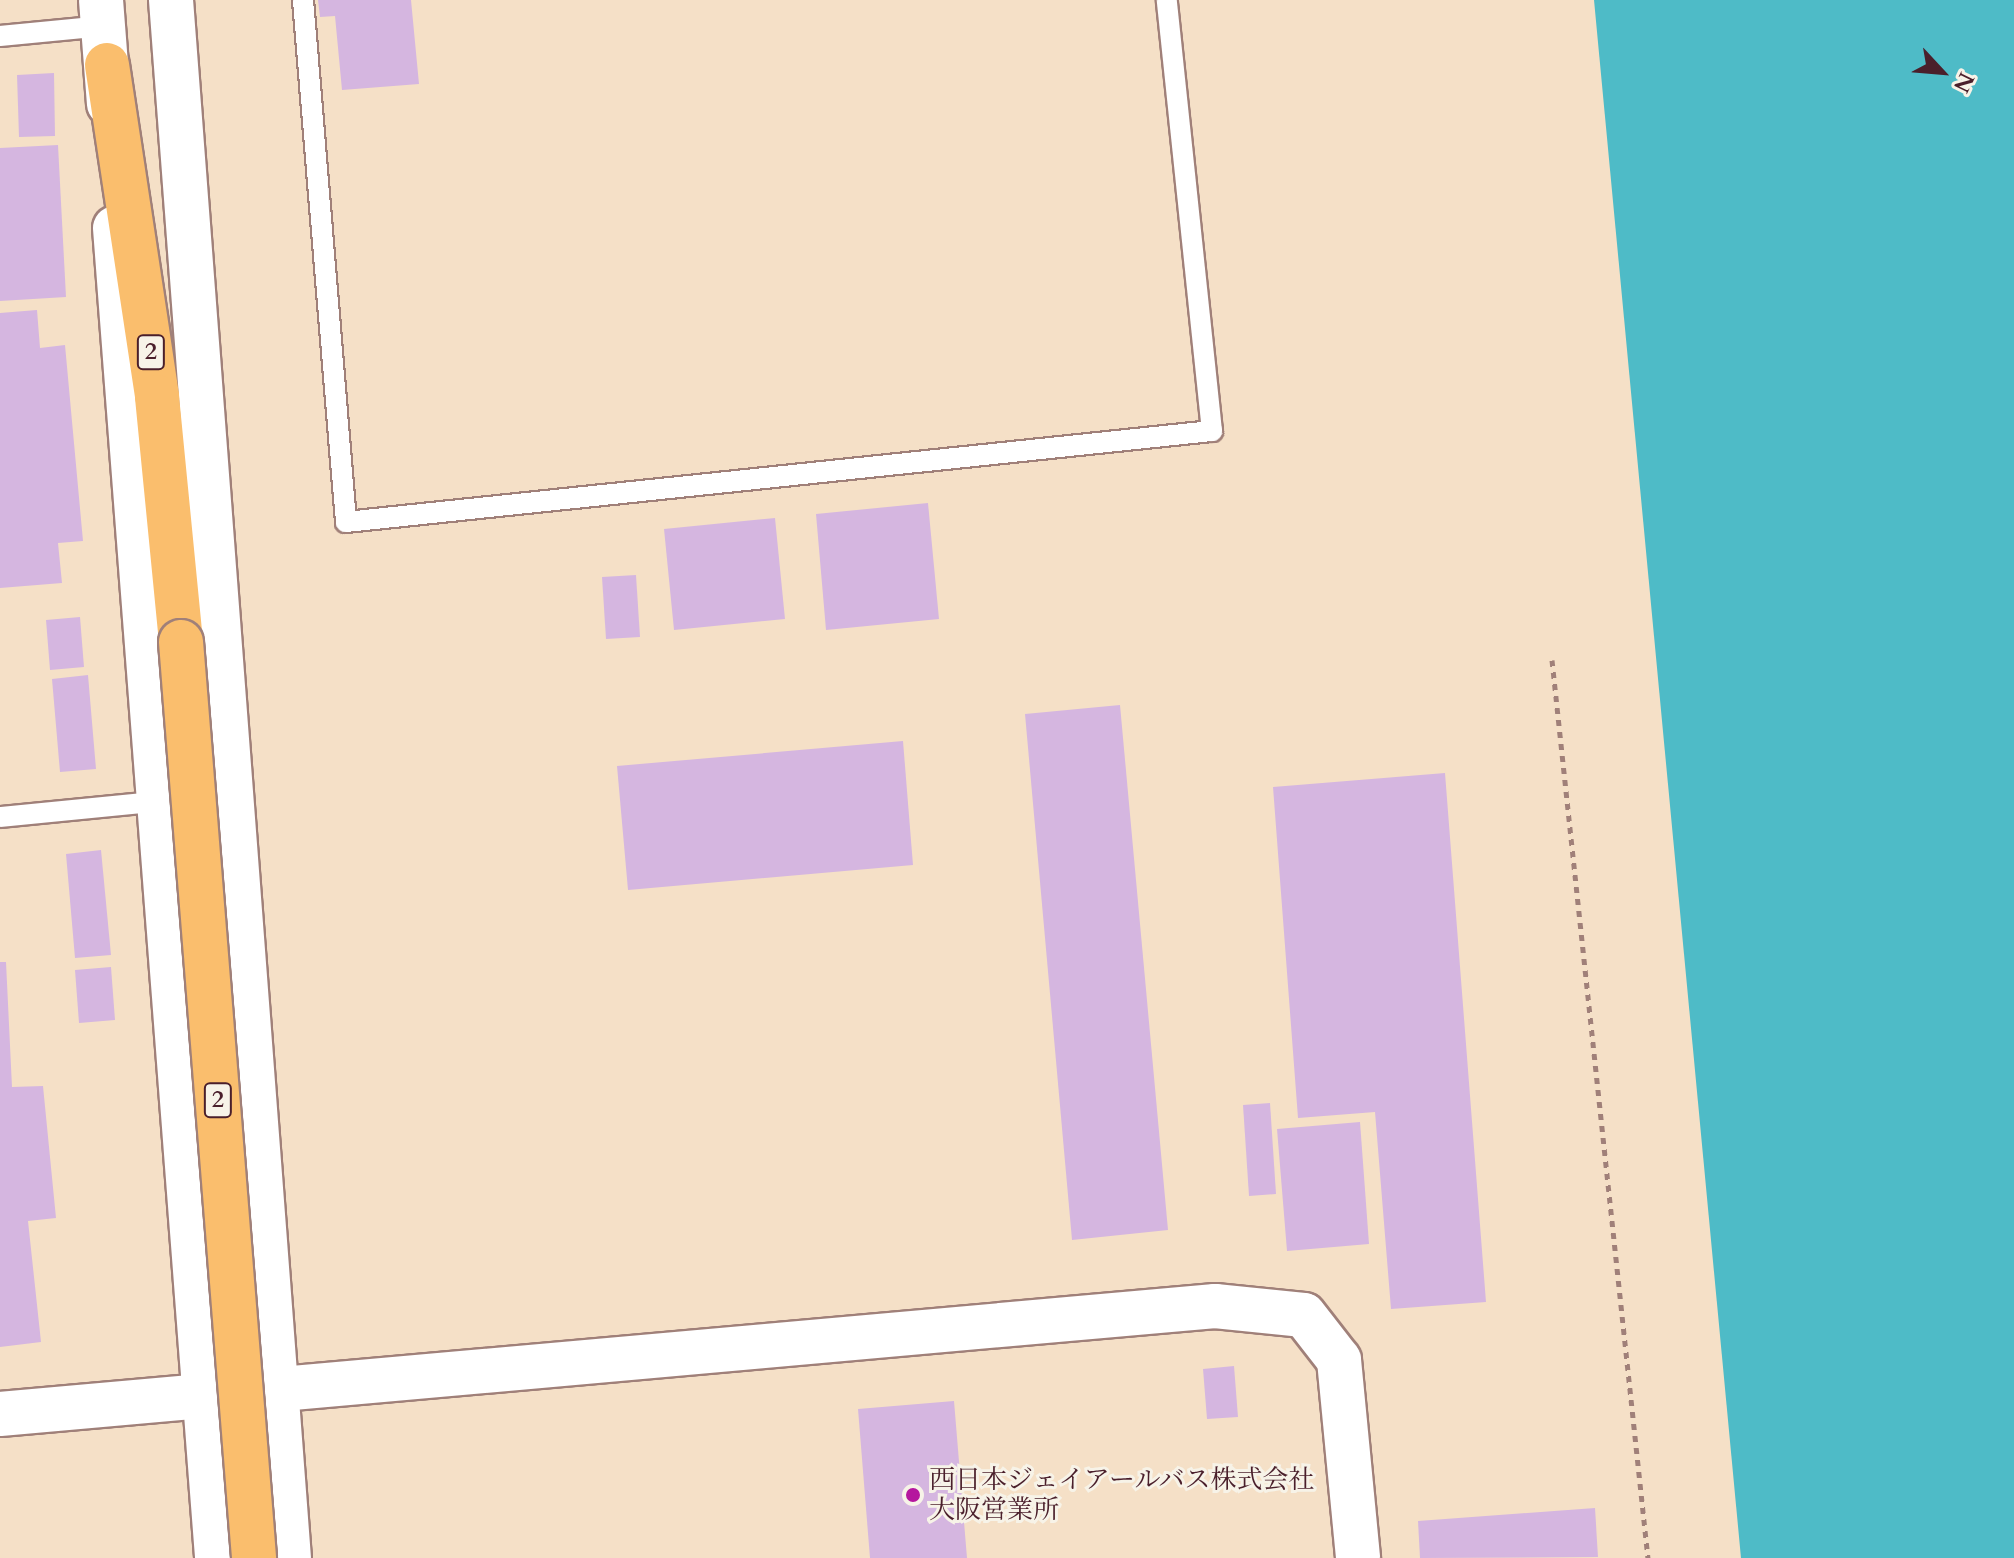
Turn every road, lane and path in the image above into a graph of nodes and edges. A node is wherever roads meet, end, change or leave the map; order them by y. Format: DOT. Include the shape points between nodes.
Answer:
graph roads {
  1 [pos="171,0"];
  2 [pos="303,0"];
  3 [pos="1167,0"];
  4 [pos="104,30"];
  5 [pos="0,36"];
  6 [pos="1552,660"];
  7 [pos="154,802"];
  8 [pos="0,817"];
  9 [pos="273,1392"];
  10 [pos="206,1397"];
  11 [pos="4,1421"];
  12 [pos="217,1558"];
  13 [pos="254,1558"];
  14 [pos="289,1558"];
  15 [pos="1358,1558"];
  16 [pos="1648,1558"];
  1 -- 9 [label="street"];
  2 -- 3 [label="lane" via="346,522 1212,431"];
  4 -- 5 [label="lane"];
  4 -- 7 [label="street"];
  4 -- 13 [label="highway, 2, bridge" via="157,397"];
  6 -- 16 [label="path"];
  7 -- 8 [label="lane"];
  7 -- 10 [label="street"];
  9 -- 10 [label="street"];
  9 -- 14 [label="street"];
  9 -- 15 [label="street" via="1215,1306 1304,1315 1339,1360"];
  10 -- 11 [label="street"];
  10 -- 12 [label="street"];
}
